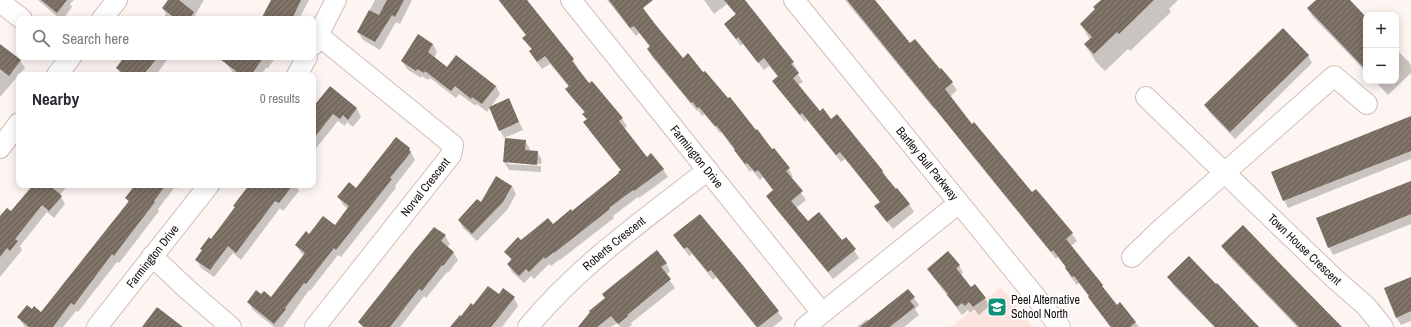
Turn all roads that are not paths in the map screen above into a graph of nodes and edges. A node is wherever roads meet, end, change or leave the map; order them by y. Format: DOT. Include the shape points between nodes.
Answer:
graph roads {
  1 [pos="117,0"];
  2 [pos="336,0"];
  3 [pos="571,0"];
  4 [pos="794,0"];
  5 [pos="0,2"];
  6 [pos="18,16"];
  7 [pos="104,16"];
  8 [pos="316,40"];
  9 [pos="69,60"];
  10 [pos="305,60"];
  11 [pos="59,72"];
  12 [pos="299,72"];
  13 [pos="1146,97"];
  14 [pos="1367,104"];
  15 [pos="16,128"];
  16 [pos="0,148"];
  17 [pos="708,170"];
  18 [pos="1225,172"];
  19 [pos="207,188"];
  20 [pos="959,203"];
  21 [pos="152,256"];
  22 [pos="1132,257"];
  23 [pos="822,313"];
  24 [pos="97,327"];
  25 [pos="231,327"];
  26 [pos="316,327"];
  27 [pos="528,327"];
  28 [pos="805,327"];
  29 [pos="1060,327"];
  30 [pos="1383,327"];
  1 -- 7 [label="street"];
  2 -- 8 [label="street"];
  3 -- 17 [label="street, Farmington Drive"];
  4 -- 20 [label="street, Bartley Bull Parkway"];
  5 -- 6 [label="street"];
  8 -- 26 [label="street, Norval Crescent" via="454,145 451,155"];
  9 -- 11 [label="street"];
  10 -- 12 [label="street"];
  13 -- 18 [label="street, Town House Crescent"];
  14 -- 18 [label="street" via="1334,76"];
  15 -- 16 [label="street"];
  17 -- 23 [label="street, Farmington Drive"];
  17 -- 27 [label="street, Roberts Crescent" via="593,261"];
  18 -- 22 [label="street"];
  18 -- 30 [label="street, Town House Crescent" via="1366,306"];
  19 -- 21 [label="street, Farmington Drive"];
  20 -- 23 [label="street"];
  20 -- 29 [label="street, Bartley Bull Parkway"];
  21 -- 24 [label="street, Farmington Drive"];
  21 -- 25 [label="street"];
  23 -- 28 [label="street"];
}
